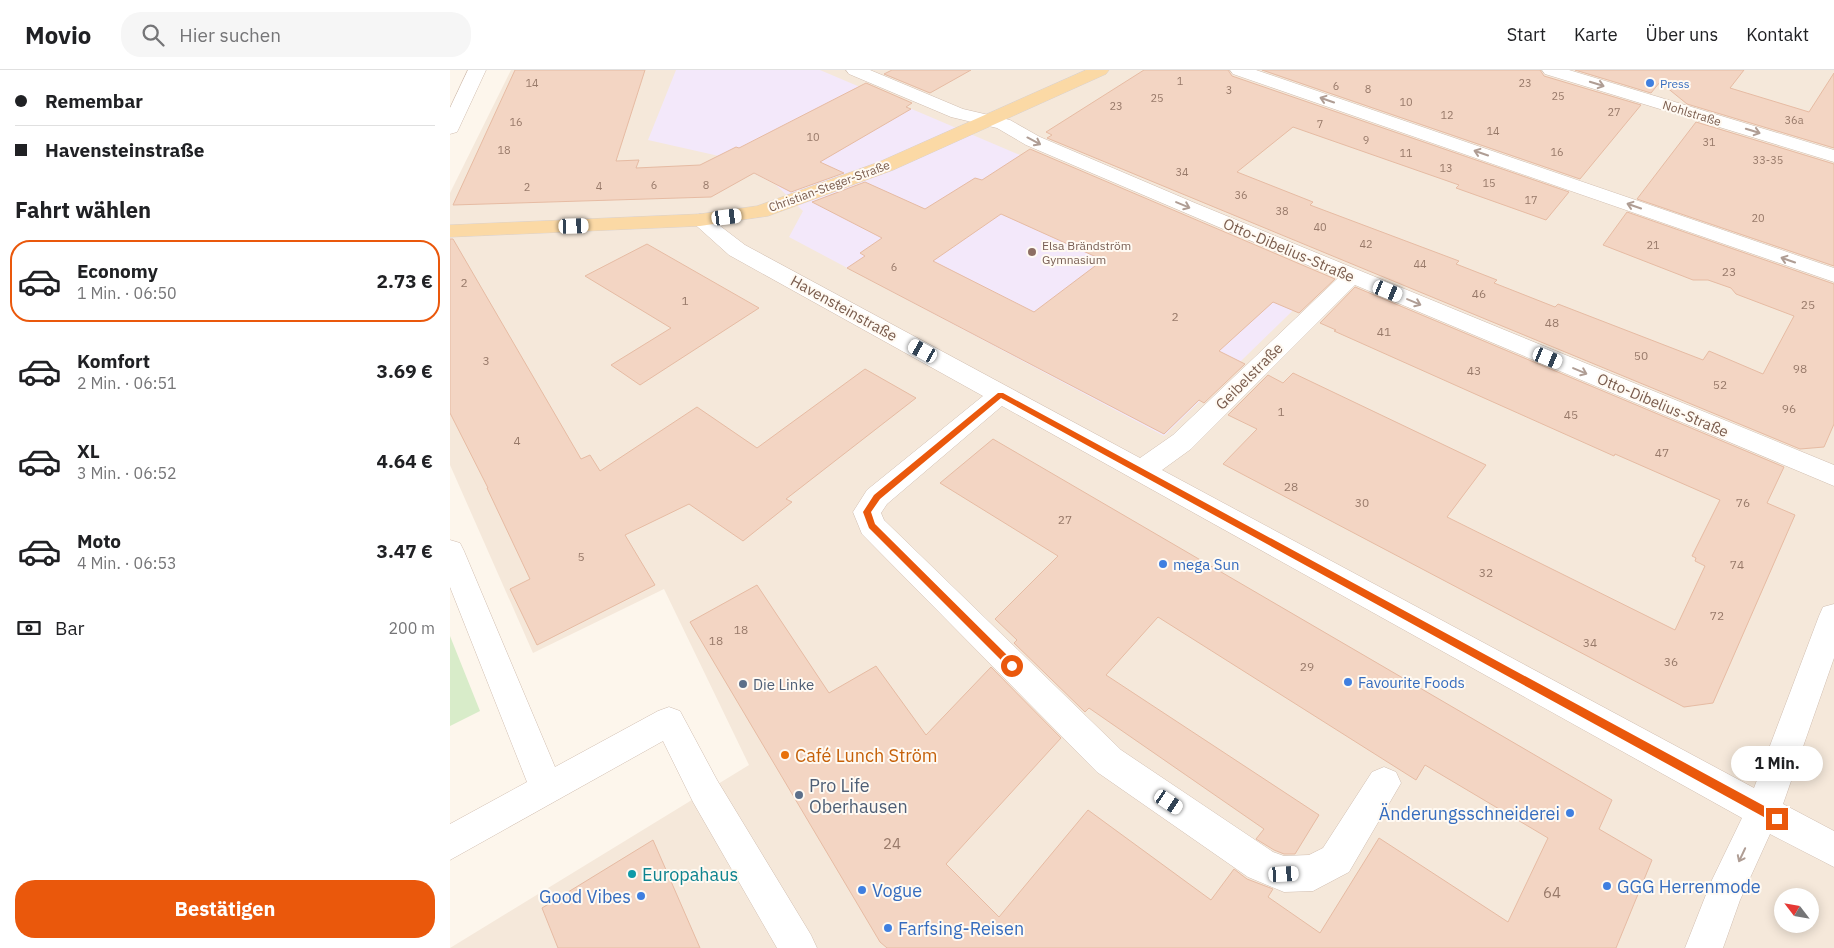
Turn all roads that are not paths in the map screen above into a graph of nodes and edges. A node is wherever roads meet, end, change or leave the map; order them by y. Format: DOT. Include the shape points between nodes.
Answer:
graph roads {
  1 [pos="477,70"];
  2 [pos="855,70"];
  3 [pos="1100,70"];
  4 [pos="1239,70"];
  5 [pos="1550,70"];
  6 [pos="990,121"];
  7 [pos="450,128"];
  8 [pos="1834,156"];
  9 [pos="700,220"];
  10 [pos="450,231"];
  11 [pos="1352,276"];
  12 [pos="1834,276"];
  13 [pos="1000,395"];
  14 [pos="1142,470"];
  15 [pos="1834,476"];
  16 [pos="450,550"];
  17 [pos="1834,616"];
  18 [pos="1384,784"];
  19 [pos="547,789"];
  20 [pos="1763,811"];
  21 [pos="450,843"];
  22 [pos="1834,850"];
  23 [pos="798,948"];
  24 [pos="1704,948"];
  1 -- 7 [label="street"];
  2 -- 6 [label="street, Otto-Dibelius-Straße" via="957,113"];
  3 -- 6 [label="main road, Christian-Steger-Straße"];
  12 -- 4 [label="street, one-way"];
  5 -- 8 [label="street, Nohlstraße, one-way"];
  6 -- 9 [label="main road, Christian-Steger-Straße" via="886,166 776,208"];
  6 -- 11 [label="street, Otto-Dibelius-Straße, one-way"];
  9 -- 10 [label="main road, Christian-Steger-Straße"];
  9 -- 13 [label="street, Havensteinstraße" via="737,250"];
  11 -- 14 [label="street, Geibelstraße" via="1182,442"];
  11 -- 15 [label="street, Otto-Dibelius-Straße, one-way"];
  13 -- 14 [label="street, Havensteinstraße"];
  13 -- 18 [label="street" via="877,497 867,512 872,526 1109,761 1260,865 1284,874 1314,872 1336,860"];
  14 -- 20 [label="street, Havensteinstraße"];
  16 -- 19 [label="street"];
  17 -- 20 [label="street"];
  19 -- 21 [label="street"];
  19 -- 23 [label="street" via="669,721 705,791"];
  20 -- 22 [label="street, Havensteinstraße"];
  20 -- 24 [label="street, one-way" via="1724,895"];
}
